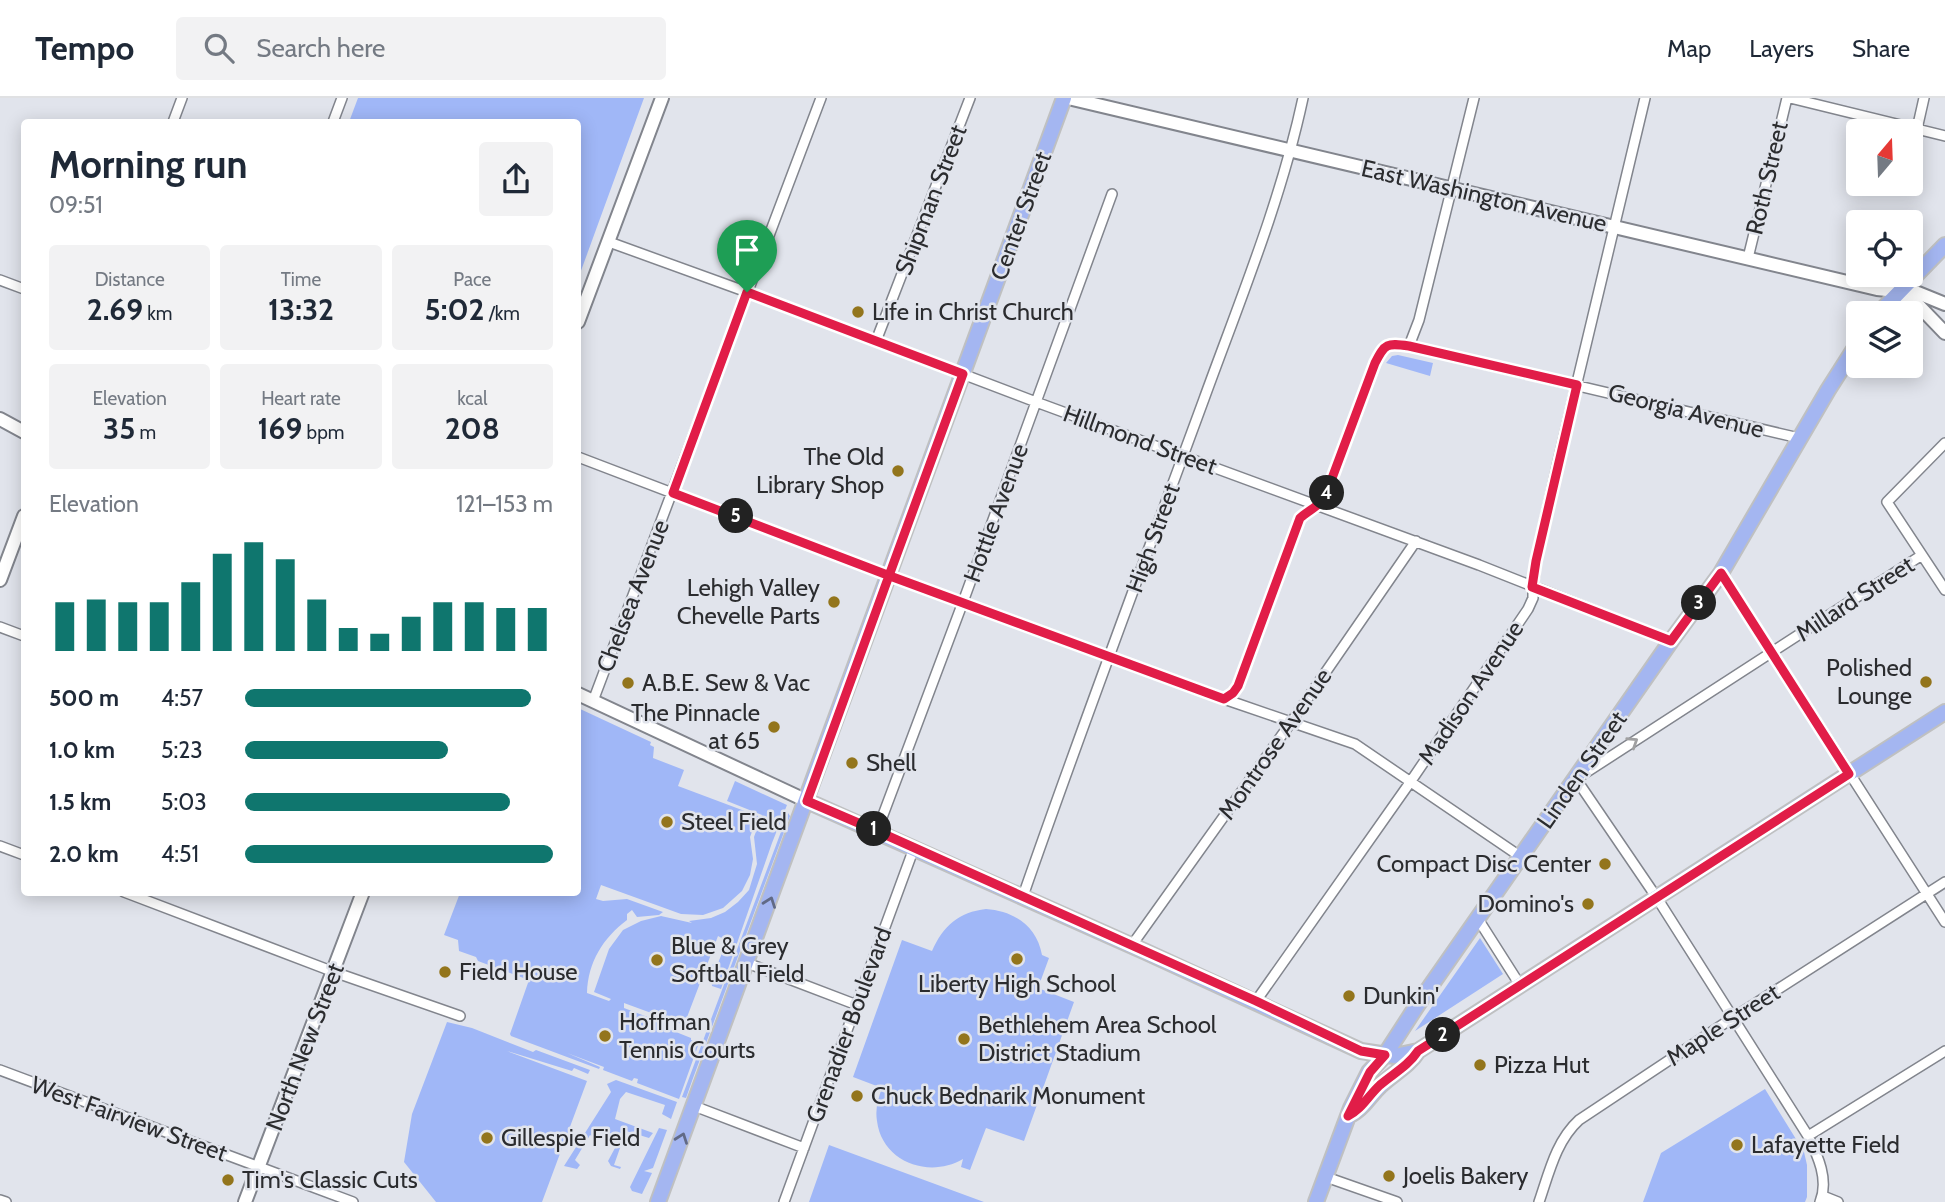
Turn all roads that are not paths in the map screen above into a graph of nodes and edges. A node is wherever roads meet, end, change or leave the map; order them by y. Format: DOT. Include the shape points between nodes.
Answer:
graph roads {
  1 [pos="182,98"];
  2 [pos="342,98"];
  3 [pos="662,98"];
  4 [pos="821,98"];
  5 [pos="970,98"];
  6 [pos="1066,98"];
  7 [pos="1303,98"];
  8 [pos="1474,98"];
  9 [pos="1646,98"];
  10 [pos="1788,98"];
  11 [pos="1924,98"];
  12 [pos="174,119"];
  13 [pos="334,119"];
  14 [pos="1875,119"];
  15 [pos="1919,119"];
  16 [pos="1923,130"];
  17 [pos="1945,136"];
  18 [pos="1292,150"];
  19 [pos="1452,188"];
  20 [pos="1112,194"];
  21 [pos="1614,227"];
  22 [pos="609,242"];
  23 [pos="1945,245"];
  24 [pos="1748,258"];
  25 [pos="0,280"];
  26 [pos="21,288"];
  27 [pos="747,292"];
  28 [pos="1900,293"];
  29 [pos="1892,301"];
  30 [pos="1945,304"];
  31 [pos="581,314"];
  32 [pos="1945,333"];
  33 [pos="877,341"];
  34 [pos="1409,346"];
  35 [pos="1846,361"];
  36 [pos="963,374"];
  37 [pos="1577,385"];
  38 [pos="1036,402"];
  39 [pos="0,419"];
  40 [pos="21,430"];
  41 [pos="1799,439"];
  42 [pos="1945,443"];
  43 [pos="1183,456"];
  44 [pos="581,458"];
  45 [pos="673,493"];
  46 [pos="1319,506"];
  47 [pos="21,524"];
  48 [pos="1416,541"];
  49 [pos="1922,555"];
  50 [pos="1721,573"];
  51 [pos="890,576"];
  52 [pos="0,580"];
  53 [pos="1532,587"];
  54 [pos="1945,590"];
  55 [pos="963,602"];
  56 [pos="0,626"];
  57 [pos="21,635"];
  58 [pos="1671,641"];
  59 [pos="1772,652"];
  60 [pos="1109,656"];
  61 [pos="581,695"];
  62 [pos="1224,699"];
  63 [pos="593,701"];
  64 [pos="1945,712"];
  65 [pos="1292,721"];
  66 [pos="1849,774"];
  67 [pos="1576,779"];
  68 [pos="1411,781"];
  69 [pos="807,801"];
  70 [pos="877,831"];
  71 [pos="0,846"];
  72 [pos="914,848"];
  73 [pos="21,854"];
  74 [pos="1521,857"];
  75 [pos="1945,882"];
  76 [pos="1927,894"];
  77 [pos="134,896"];
  78 [pos="362,896"];
  79 [pos="1023,896"];
  80 [pos="1657,898"];
  81 [pos="1478,919"];
  82 [pos="1945,922"];
  83 [pos="1132,945"];
  84 [pos="747,963"];
  85 [pos="334,972"];
  86 [pos="1520,985"];
  87 [pos="1256,1001"];
  88 [pos="857,1005"];
  89 [pos="460,1016"];
  90 [pos="1732,1018"];
  91 [pos="1418,1051"];
  92 [pos="1945,1051"];
  93 [pos="1385,1055"];
  94 [pos="0,1070"];
  95 [pos="694,1106"];
  96 [pos="1348,1116"];
  97 [pos="1808,1136"];
  98 [pos="804,1148"];
  99 [pos="259,1167"];
  100 [pos="1326,1177"];
  101 [pos="1821,1199"];
  102 [pos="0,1200"];
  103 [pos="6,1202"];
  104 [pos="246,1202"];
  105 [pos="353,1202"];
  106 [pos="659,1202"];
  107 [pos="784,1202"];
  108 [pos="1316,1202"];
  109 [pos="1398,1202"];
  110 [pos="1539,1202"];
  111 [pos="1838,1202"];
  1 -- 12 [label="street"];
  2 -- 13 [label="street"];
  3 -- 22 [label="street"];
  4 -- 27 [label="street, Chelsea Avenue"];
  5 -- 33 [label="street, Shipman Street"];
  6 -- 18 [label="street, East Washington Avenue"];
  6 -- 36 [label="main road, Center Street"];
  7 -- 18 [label="street, High Street"];
  8 -- 19 [label="street"];
  9 -- 21 [label="street, Madison Avenue"];
  10 -- 14 [label="street"];
  10 -- 24 [label="street, Roth Street"];
  11 -- 15 [label="street"];
  16 -- 17 [label="street"];
  18 -- 19 [label="street, East Washington Avenue"];
  18 -- 43 [label="street, High Street"];
  19 -- 21 [label="street, East Washington Avenue"];
  19 -- 34 [label="street"];
  20 -- 38 [label="street, Hottle Avenue"];
  21 -- 24 [label="street, East Washington Avenue"];
  21 -- 37 [label="street, Madison Avenue"];
  22 -- 27 [label="street, Hillmond Street"];
  22 -- 31 [label="street"];
  23 -- 28 [label="main road"];
  24 -- 28 [label="street, East Washington Avenue"];
  25 -- 26 [label="street"];
  27 -- 33 [label="street, Hillmond Street"];
  27 -- 45 [label="street, Chelsea Avenue"];
  28 -- 29 [label="main road"];
  28 -- 30 [label="street, East Washington Avenue" via="1918,293"];
  28 -- 32 [label="street, East Washington Avenue"];
  33 -- 36 [label="street, Hillmond Street"];
  34 -- 37 [label="street, Georgia Avenue"];
  34 -- 46 [label="street" via="1392,344 1380,353"];
  35 -- 41 [label="main road, Linden Street"];
  36 -- 38 [label="street, Hillmond Street"];
  36 -- 51 [label="main road, Center Street"];
  37 -- 41 [label="street, Georgia Avenue"];
  37 -- 53 [label="street, Madison Avenue"];
  38 -- 43 [label="street, Hillmond Street"];
  38 -- 55 [label="street, Hottle Avenue"];
  39 -- 40 [label="street"];
  41 -- 50 [label="main road, Linden Street"];
  42 -- 49 [label="street" via="1887,502"];
  43 -- 46 [label="street, Hillmond Street"];
  43 -- 60 [label="street, High Street"];
  44 -- 45 [label="street"];
  45 -- 51 [label="street"];
  45 -- 63 [label="street, Chelsea Avenue"];
  46 -- 48 [label="street, Hillmond Street"];
  46 -- 62 [label="street" via="1300,518 1238,686"];
  47 -- 52 [label="street"];
  48 -- 53 [label="street, Hillmond Street"];
  48 -- 65 [label="street, Montrose Avenue"];
  49 -- 54 [label="street"];
  49 -- 59 [label="street, Millard Street"];
  50 -- 58 [label="main road, Linden Street"];
  50 -- 59 [label="street"];
  51 -- 55 [label="street"];
  51 -- 69 [label="main road, Center Street"];
  53 -- 58 [label="street, Hillmond Street"];
  53 -- 68 [label="street, Madison Avenue" via="1528,609"];
  55 -- 60 [label="street"];
  55 -- 70 [label="street, Hottle Avenue"];
  56 -- 57 [label="street"];
  58 -- 67 [label="main road, Linden Street"];
  59 -- 66 [label="street"];
  67 -- 59 [label="street, Millard Street, one-way"];
  60 -- 62 [label="street"];
  60 -- 79 [label="street, High Street"];
  61 -- 63 [label="street"];
  62 -- 65 [label="street"];
  63 -- 69 [label="street"];
  64 -- 66 [label="main road"];
  65 -- 68 [label="street" via="1355,744"];
  65 -- 83 [label="street, Montrose Avenue"];
  66 -- 76 [label="street"];
  66 -- 80 [label="main road"];
  67 -- 74 [label="main road, Linden Street"];
  67 -- 80 [label="street"];
  68 -- 74 [label="street"];
  68 -- 87 [label="street, Madison Avenue"];
  69 -- 70 [label="main road"];
  84 -- 69 [label="main road, Center Street, one-way"];
  70 -- 72 [label="main road"];
  71 -- 73 [label="street"];
  72 -- 79 [label="main road"];
  72 -- 88 [label="street, Grenadier Boulevard"];
  74 -- 81 [label="main road, Linden Street"];
  75 -- 76 [label="street, Maple Street"];
  76 -- 82 [label="street"];
  76 -- 90 [label="street, Maple Street"];
  77 -- 85 [label="street"];
  78 -- 85 [label="street, North New Street"];
  79 -- 83 [label="main road"];
  80 -- 86 [label="main road"];
  80 -- 90 [label="street"];
  81 -- 86 [label="street"];
  81 -- 93 [label="main road, Linden Street"];
  83 -- 87 [label="main road"];
  84 -- 88 [label="street"];
  84 -- 95 [label="main road, Center Street"];
  85 -- 89 [label="street"];
  85 -- 99 [label="street, North New Street"];
  86 -- 91 [label="main road"];
  87 -- 93 [label="main road" via="1361,1051"];
  88 -- 98 [label="street, Grenadier Boulevard"];
  90 -- 97 [label="street"];
  90 -- 110 [label="street, Maple Street" via="1571,1128 1559,1146"];
  91 -- 93 [label="main road"];
  91 -- 96 [label="main road" via="1360,1110"];
  92 -- 97 [label="street"];
  93 -- 96 [label="main road, Linden Street" via="1370,1072"];
  94 -- 99 [label="street, West Fairview Street"];
  95 -- 98 [label="street"];
  106 -- 95 [label="main road, Center Street, one-way"];
  96 -- 100 [label="main road, Linden Street"];
  97 -- 101 [label="street" via="1822,1171"];
  98 -- 107 [label="street, Grenadier Boulevard"];
  99 -- 104 [label="street, North New Street"];
  99 -- 105 [label="street, West Fairview Street"];
  100 -- 108 [label="main road, Linden Street"];
  100 -- 109 [label="street"];
  101 -- 111 [label="street"];
  102 -- 103 [label="street"];
}
